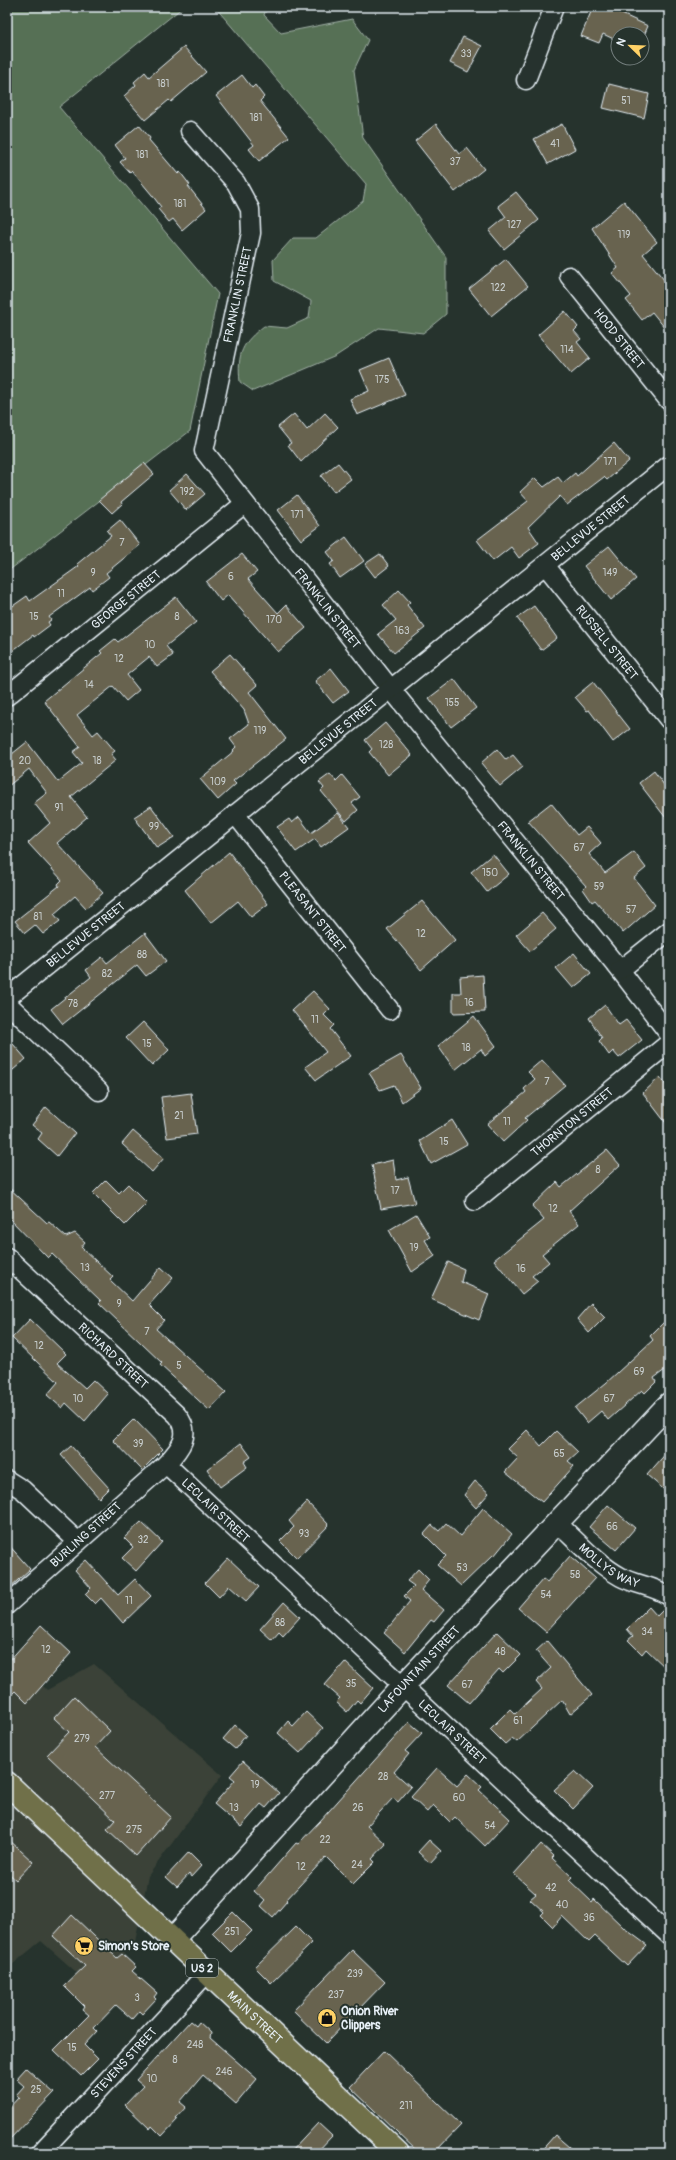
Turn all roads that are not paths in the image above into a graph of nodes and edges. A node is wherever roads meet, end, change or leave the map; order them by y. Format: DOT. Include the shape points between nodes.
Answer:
graph roads {
  1 [pos="554,7"];
  2 [pos="526,80"];
  3 [pos="190,131"];
  4 [pos="569,276"];
  5 [pos="669,401"];
  6 [pos="669,465"];
  7 [pos="244,504"];
  8 [pos="545,565"];
  9 [pos="390,688"];
  10 [pos="7,696"];
  11 [pos="669,720"];
  12 [pos="235,814"];
  13 [pos="669,932"];
  14 [pos="620,970"];
  15 [pos="7,998"];
  16 [pos="7,1003"];
  17 [pos="390,1010"];
  18 [pos="669,1034"];
  19 [pos="669,1043"];
  20 [pos="99,1091"];
  21 [pos="475,1201"];
  22 [pos="7,1256"];
  23 [pos="669,1404"];
  24 [pos="166,1464"];
  25 [pos="7,1480"];
  26 [pos="557,1523"];
  27 [pos="78,1542"];
  28 [pos="669,1596"];
  29 [pos="7,1605"];
  30 [pos="402,1687"];
  31 [pos="7,1782"];
  32 [pos="669,1935"];
  33 [pos="173,1939"];
  34 [pos="207,1973"];
  35 [pos="40,2153"];
  36 [pos="398,2153"];
  1 -- 2 [label="street"];
  3 -- 7 [label="street, FRANKLIN STREET" via="236,183 250,209 251,233 204,451"];
  4 -- 5 [label="street, HOOD STREET"];
  6 -- 8 [label="street, BELLEVUE STREET"];
  7 -- 9 [label="street, FRANKLIN STREET"];
  7 -- 10 [label="street, GEORGE STREET"];
  8 -- 9 [label="street, BELLEVUE STREET"];
  8 -- 11 [label="street, RUSSELL STREET"];
  9 -- 12 [label="street, BELLEVUE STREET"];
  9 -- 14 [label="street, FRANKLIN STREET"];
  12 -- 15 [label="street, BELLEVUE STREET"];
  12 -- 17 [label="street, PLEASANT STREET"];
  13 -- 14 [label="street"];
  14 -- 18 [label="street, FRANKLIN STREET"];
  16 -- 20 [label="street"];
  19 -- 21 [label="street, THORNTON STREET"];
  22 -- 24 [label="street, RICHARD STREET" via="181,1419 185,1439"];
  23 -- 26 [label="street, LAFOUNTAIN STREET"];
  24 -- 27 [label="street, BURLING STREET"];
  24 -- 30 [label="street, LECLAIR STREET"];
  25 -- 27 [label="street" via="23,1490"];
  26 -- 28 [label="street, MOLLYS WAY" via="611,1571 630,1582 656,1589"];
  26 -- 30 [label="street, LAFOUNTAIN STREET"];
  27 -- 29 [label="street, BURLING STREET"];
  30 -- 32 [label="street, LECLAIR STREET"];
  30 -- 33 [label="street, LAFOUNTAIN STREET"];
  31 -- 33 [label="main road, MAIN STREET / US 2"];
  33 -- 34 [label="main road, MAIN STREET / US 2"];
  34 -- 35 [label="street, STEVENS STREET"];
  34 -- 36 [label="main road, MAIN STREET / US 2"];
}
